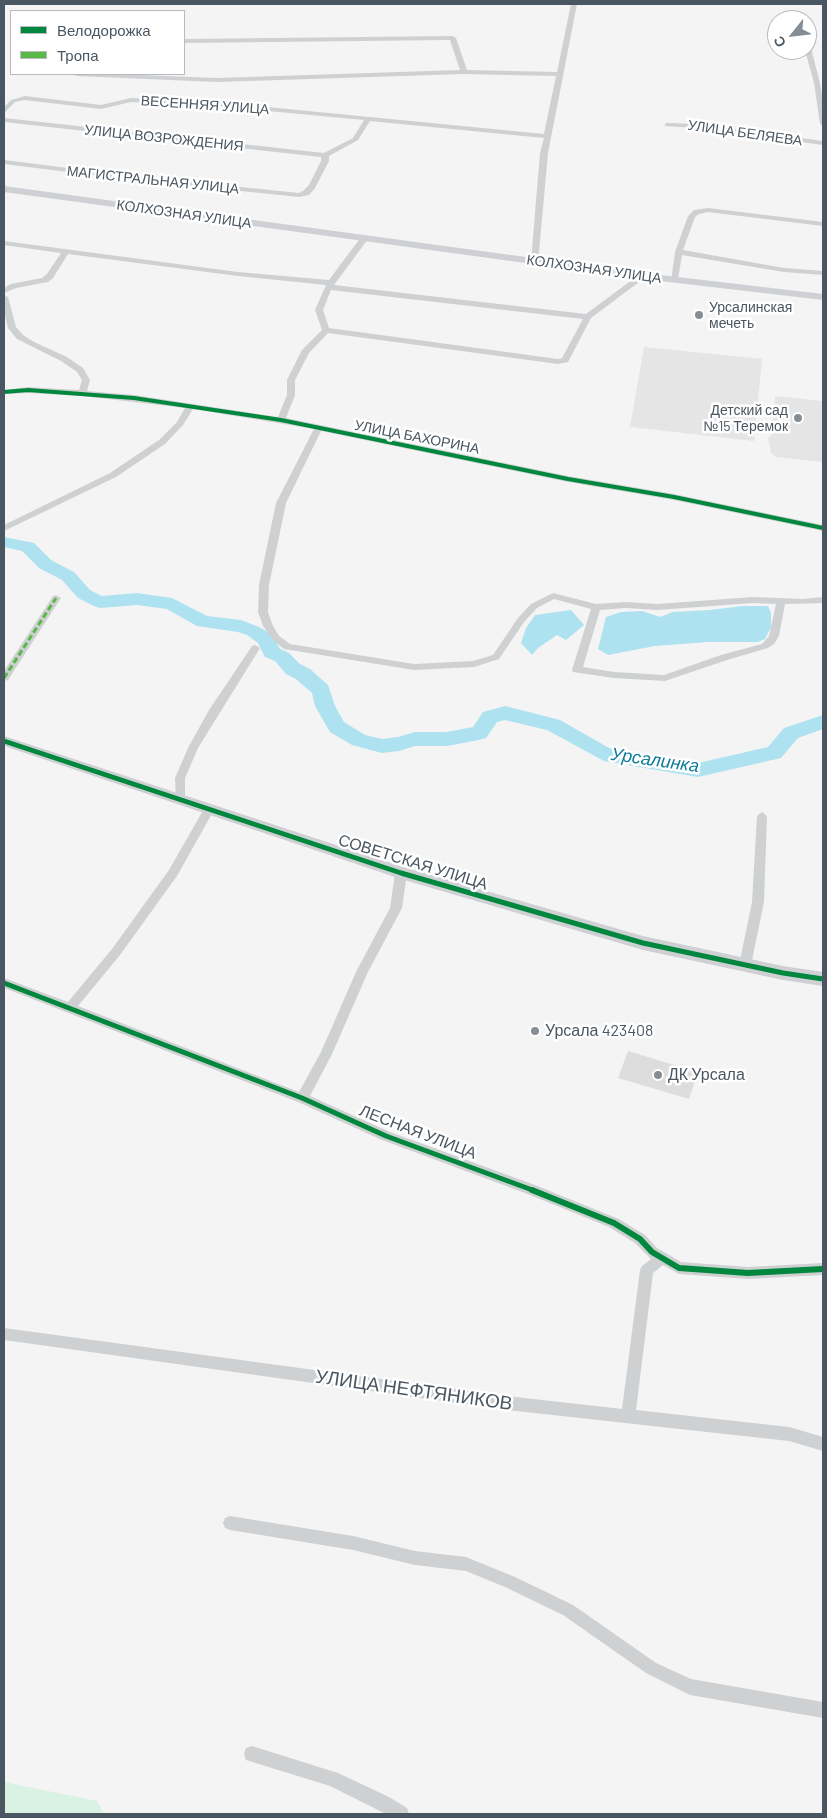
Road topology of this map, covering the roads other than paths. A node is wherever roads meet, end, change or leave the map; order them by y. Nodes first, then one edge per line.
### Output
1 (574, 4) edge
2 (185, 42) edge
3 (811, 60) edge
4 (464, 72) junction
5 (559, 74) junction
6 (127, 75) edge
7 (178, 76) edge
8 (5, 96) dead end
9 (13, 101) junction
10 (4, 111) edge
11 (368, 119) junction
12 (4, 120) edge
13 (823, 124) edge
14 (667, 125) dead end
15 (548, 136) junction
16 (823, 143) edge
17 (325, 155) junction
18 (4, 162) edge
19 (4, 189) edge
20 (823, 224) edge
21 (364, 239) junction
22 (4, 243) edge
23 (66, 251) junction
24 (679, 252) junction
25 (535, 261) junction
26 (823, 273) edge
27 (643, 276) junction
28 (674, 279) junction
29 (330, 285) junction
30 (4, 291) edge
31 (4, 297) edge
32 (823, 297) edge
33 (588, 317) junction
34 (326, 330) junction
35 (4, 392) edge
36 (82, 393) junction
37 (190, 407) junction
38 (281, 420) junction
39 (318, 429) junction
40 (4, 528) edge
41 (823, 528) edge
42 (56, 598) dead end
43 (823, 600) edge
44 (781, 601) junction
45 (596, 607) junction
46 (255, 648) dead end
47 (4, 678) edge
48 (4, 741) edge
49 (180, 799) junction
50 (209, 810) junction
51 (762, 816) dead end
52 (400, 873) junction
53 (745, 965) junction
54 (823, 979) edge
55 (4, 983) edge
56 (69, 1009) junction
57 (302, 1098) junction
58 (662, 1258) junction
59 (823, 1269) edge
60 (4, 1334) edge
61 (628, 1415) junction
62 (823, 1444) edge
63 (230, 1523) dead end
64 (823, 1710) edge
65 (252, 1754) dead end
66 (401, 1814) edge

1 - 5 street
2 - 4 street
3 - 13 street
4 - 5 street
4 - 7 street
5 - 15 street
6 - 7 street
8 - 9 street
9 - 10 street
9 - 11 street, ВЕСЕННЯЯ УЛИЦА
11 - 15 street, ВЕСЕННЯЯ УЛИЦА
11 - 17 street
12 - 17 street, УЛИЦА ВОЗРОЖДЕНИЯ
14 - 16 street, УЛИЦА БЕЛЯЕВА
15 - 25 street
17 - 18 street, МАГИСТРАЛЬНАЯ УЛИЦА
19 - 21 main road, КОЛХОЗНАЯ УЛИЦА
20 - 24 street
21 - 25 main road, КОЛХОЗНАЯ УЛИЦА
21 - 29 street
22 - 23 street
23 - 29 street
23 - 30 street
24 - 26 street
24 - 28 street
25 - 27 main road, КОЛХОЗНАЯ УЛИЦА
27 - 28 main road, КОЛХОЗНАЯ УЛИЦА
27 - 33 street
28 - 32 main road, КОЛХОЗНАЯ УЛИЦА
29 - 33 street
29 - 34 street
31 - 36 street
33 - 34 street
34 - 38 street
35 - 36 street, УЛИЦА БАХОРИНА
36 - 37 street, УЛИЦА БАХОРИНА
37 - 38 street, УЛИЦА БАХОРИНА
37 - 40 street
38 - 39 street, УЛИЦА БАХОРИНА
39 - 41 street, УЛИЦА БАХОРИНА
39 - 45 street
42 - 47 street
43 - 44 street
44 - 45 street
44 - 45 street
46 - 49 street
48 - 49 main road, СОВЕТСКАЯ УЛИЦА
49 - 50 main road, СОВЕТСКАЯ УЛИЦА
50 - 52 main road, СОВЕТСКАЯ УЛИЦА
50 - 56 street
51 - 53 street
52 - 53 main road, СОВЕТСКАЯ УЛИЦА
52 - 57 street
53 - 54 main road, СОВЕТСКАЯ УЛИЦА
55 - 56 street, ЛЕСНАЯ УЛИЦА
56 - 57 street, ЛЕСНАЯ УЛИЦА
57 - 58 street, ЛЕСНАЯ УЛИЦА
58 - 59 street, ЛЕСНАЯ УЛИЦА
58 - 61 street
60 - 61 street, УЛИЦА НЕФТЯНИКОВ
61 - 62 street, УЛИЦА НЕФТЯНИКОВ
63 - 64 street
65 - 66 street

